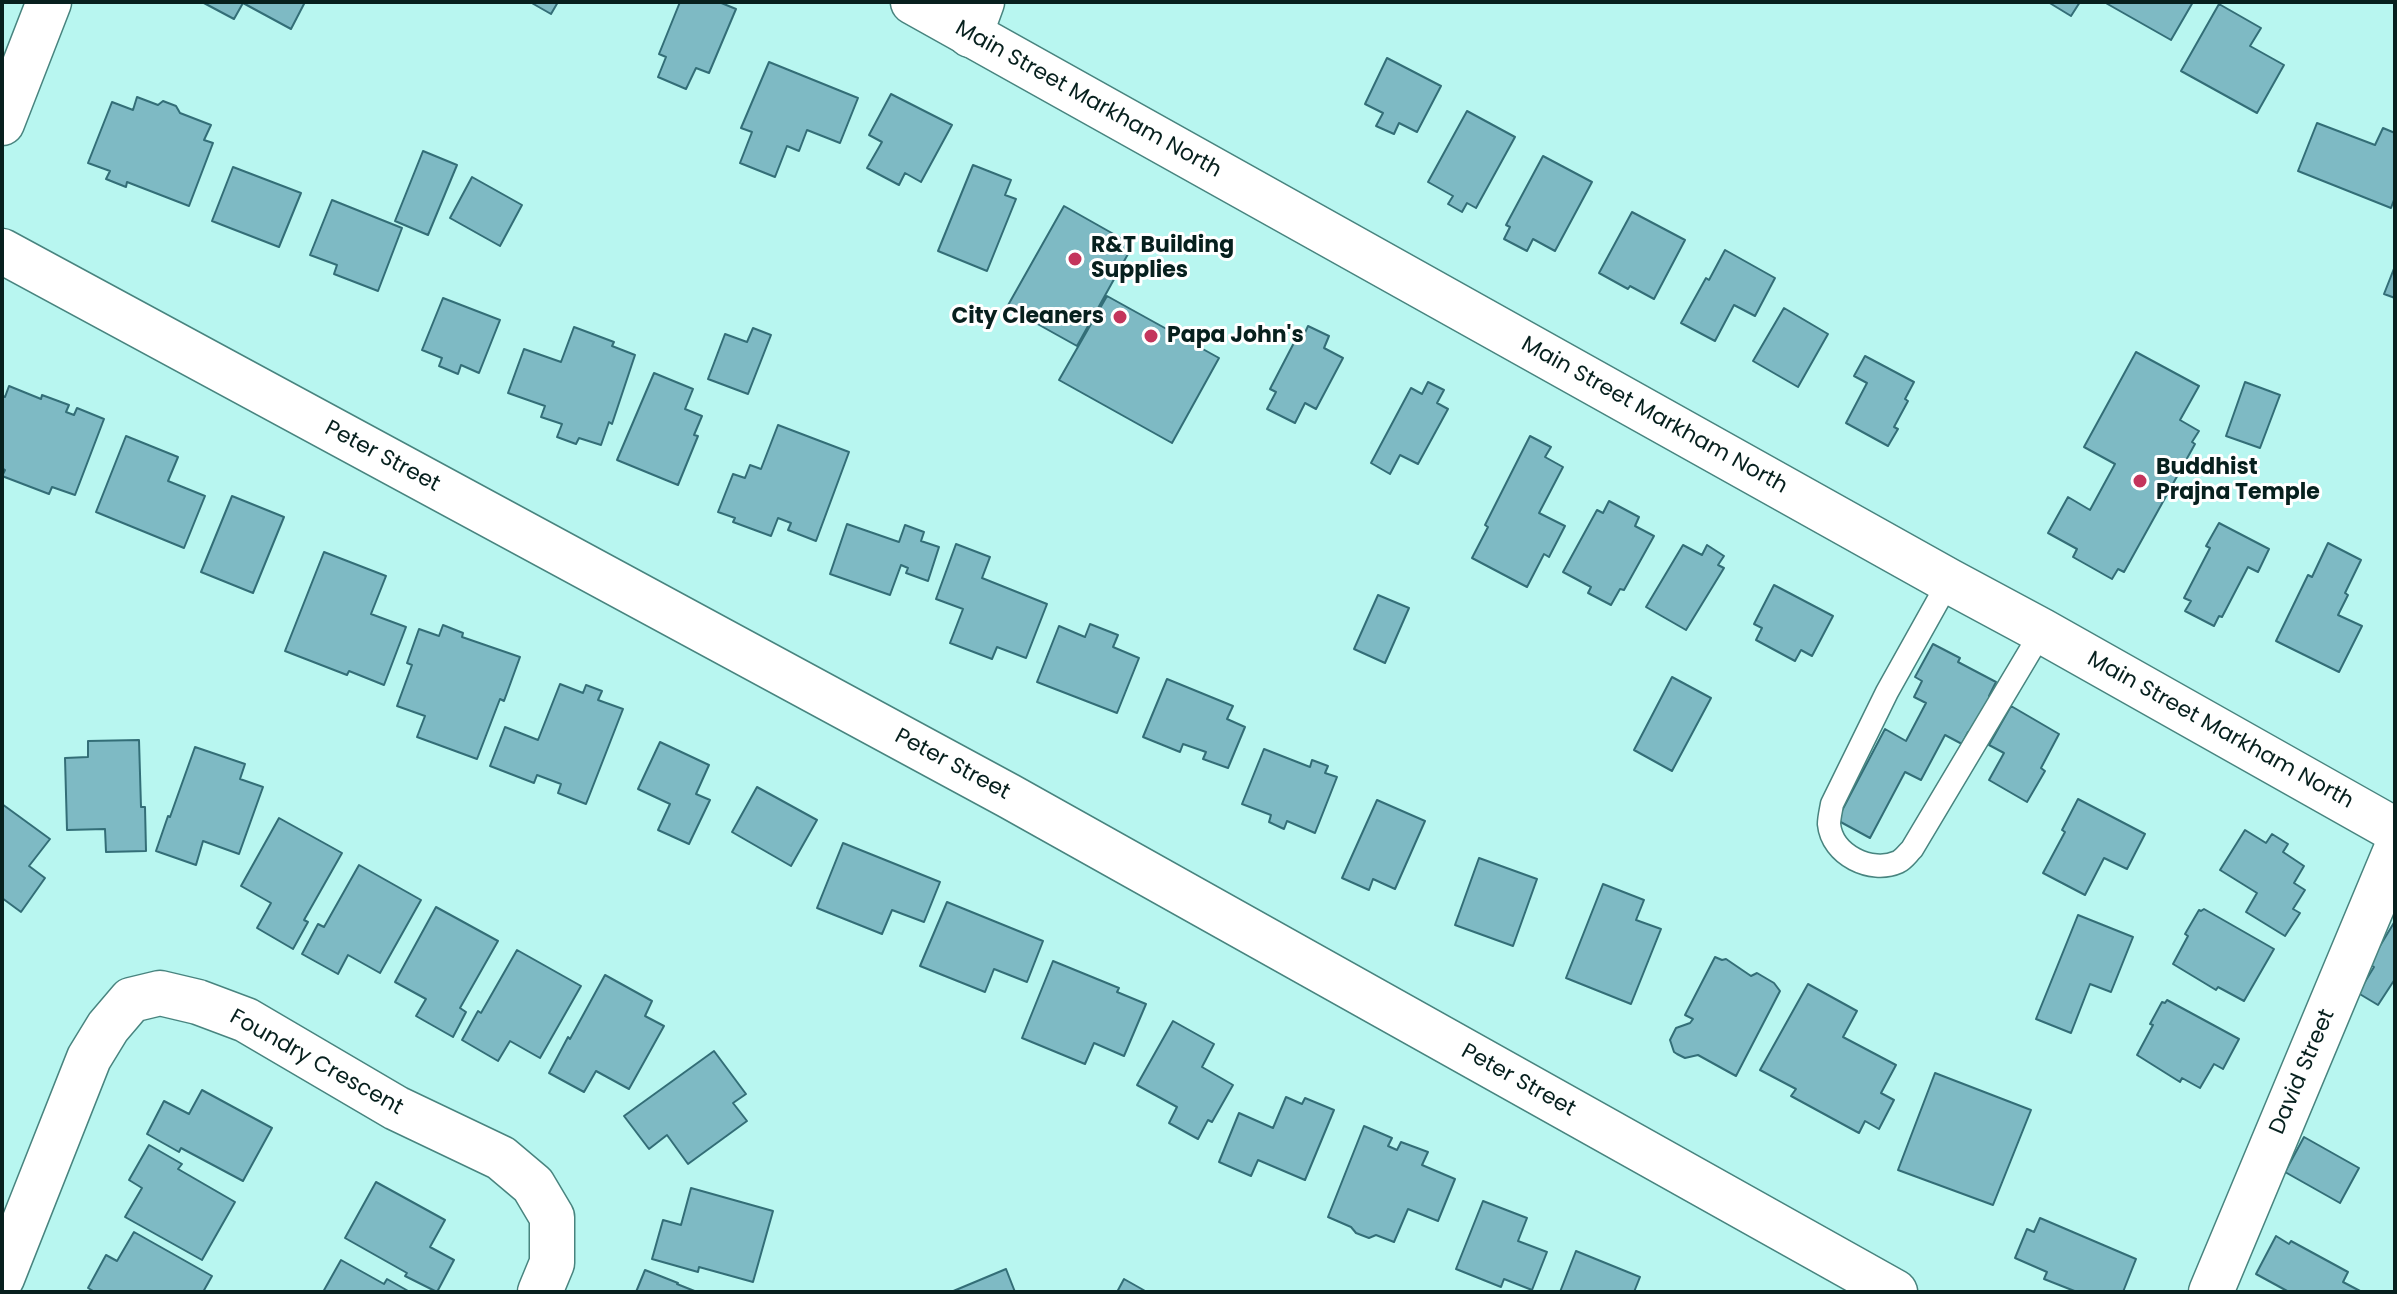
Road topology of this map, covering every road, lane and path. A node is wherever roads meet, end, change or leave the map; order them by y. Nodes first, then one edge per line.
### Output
1 (49, 2) edge
2 (913, 2) edge
3 (976, 18) edge
4 (2, 123) edge
5 (2, 251) edge
6 (1949, 581) junction
7 (2042, 631) junction
8 (2395, 830) edge
9 (2395, 852) edge
10 (2, 1278) edge
11 (540, 1292) edge
12 (1895, 1292) edge
13 (2211, 1292) edge

1 - 4 street
2 - 3 street, Main Street Markham North
3 - 6 street, Main Street Markham North
5 - 12 street, Peter Street
6 - 7 street, Main Street Markham North
6 - 7 lane
7 - 8 street, Main Street Markham North
9 - 13 street, David Street
10 - 11 street, Foundry Crescent

